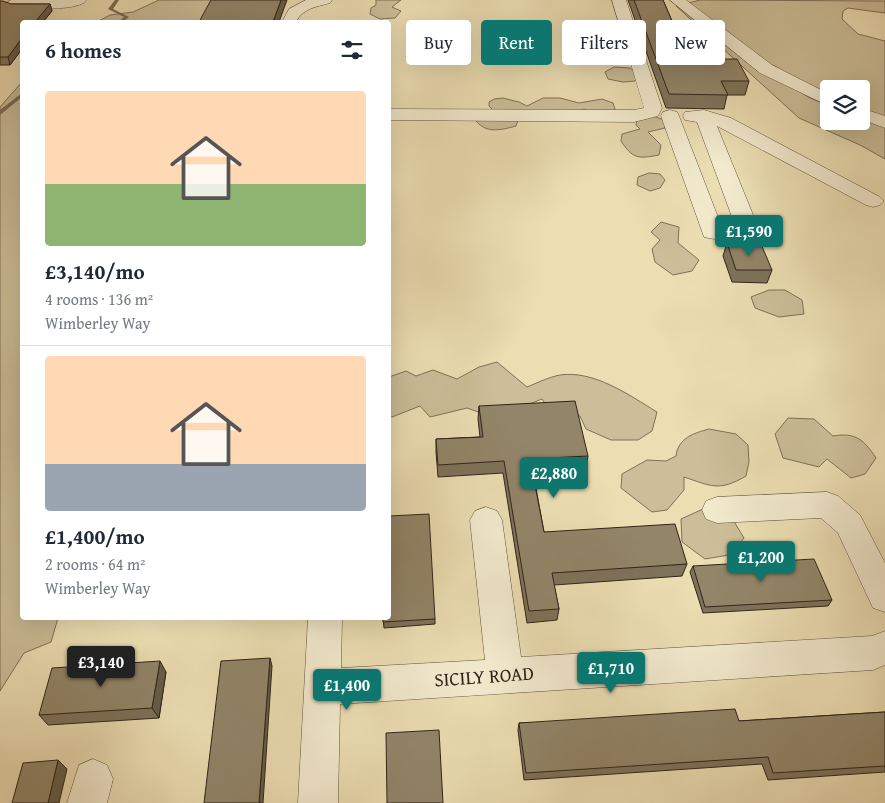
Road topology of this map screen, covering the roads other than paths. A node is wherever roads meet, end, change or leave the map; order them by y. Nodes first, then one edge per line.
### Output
1 (325, 0) edge
2 (619, 0) edge
3 (677, 0) edge
4 (11, 6) edge
5 (75, 7) edge
6 (290, 20) edge
7 (820, 96) edge
8 (660, 114) junction
9 (391, 115) edge
10 (704, 116) junction
11 (870, 117) edge
12 (885, 122) edge
13 (873, 201) dead end
14 (717, 510) dead end
15 (486, 520) dead end
16 (885, 597) edge
17 (325, 620) edge
18 (885, 648) edge
19 (504, 675) junction
20 (322, 687) junction
21 (318, 803) edge

1 - 6 street
2 - 8 street
3 - 7 street
4 - 5 street
8 - 9 street
8 - 10 street
8 - 10 street
10 - 13 street
11 - 12 street
14 - 16 street
15 - 19 street
17 - 20 street
18 - 19 street, SICILY ROAD
19 - 20 street, SICILY ROAD
20 - 21 street

